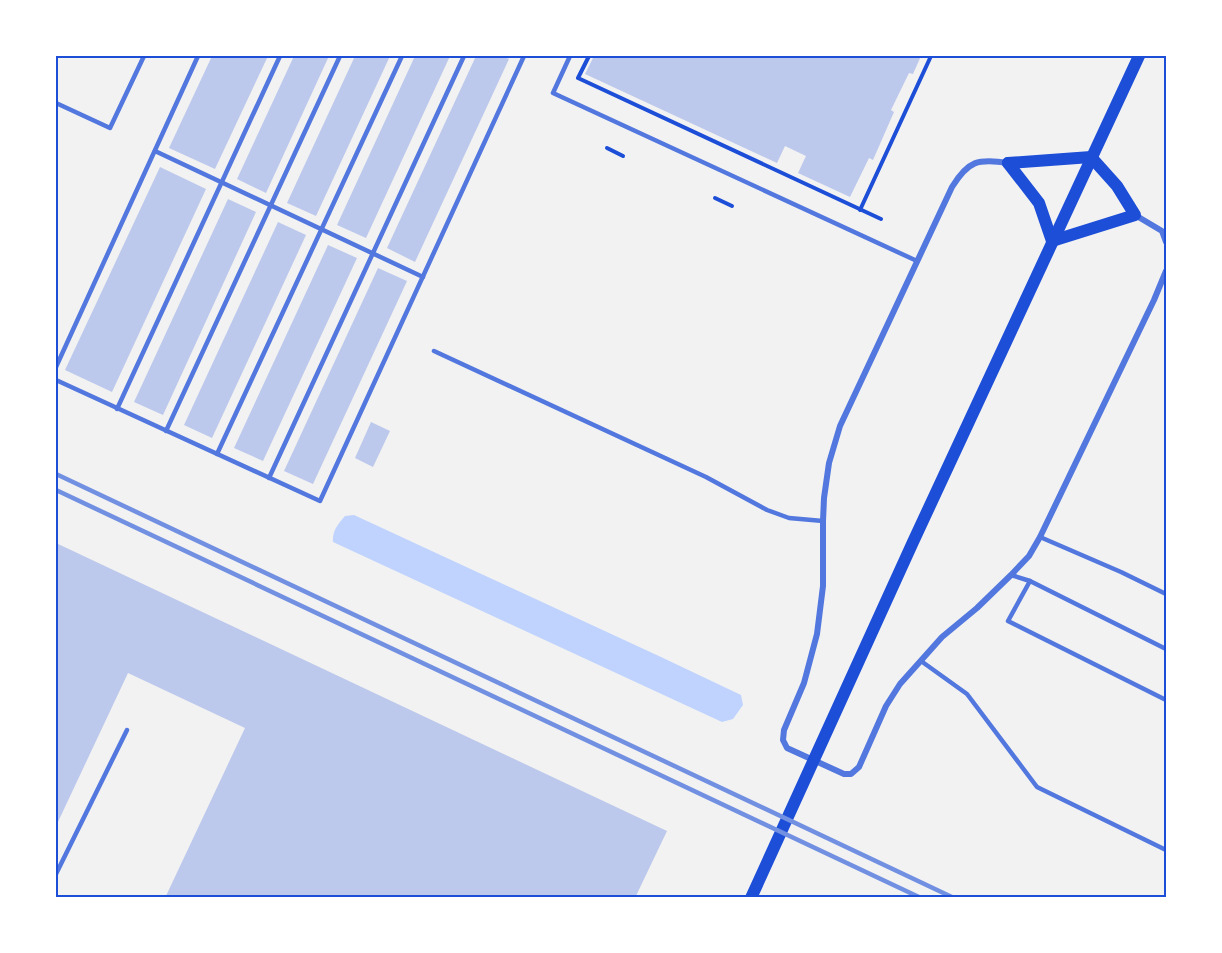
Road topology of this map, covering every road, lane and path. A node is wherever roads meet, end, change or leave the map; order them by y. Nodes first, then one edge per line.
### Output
1 (144, 56) edge
2 (198, 56) edge
3 (280, 56) edge
4 (340, 56) edge
5 (402, 56) edge
6 (464, 56) edge
7 (524, 56) edge
8 (570, 56) edge
9 (589, 56) edge
10 (931, 56) edge
11 (1139, 56) edge
12 (56, 103) edge
13 (607, 148) dead end
14 (154, 151) junction
15 (623, 156) dead end
16 (1091, 157) junction
17 (1008, 163) junction
18 (222, 183) junction
19 (715, 198) dead end
20 (271, 206) junction
21 (732, 206) dead end
22 (860, 210) junction
23 (1135, 215) junction
24 (881, 219) dead end
25 (321, 230) junction
26 (1052, 241) junction
27 (1167, 242) edge
28 (372, 254) junction
29 (917, 261) junction
30 (1167, 271) edge
31 (423, 277) junction
32 (434, 351) dead end
33 (56, 367) edge
34 (56, 380) edge
35 (117, 409) junction
36 (166, 431) junction
37 (217, 454) junction
38 (269, 478) junction
39 (823, 520) junction
40 (1040, 537) junction
41 (1011, 575) junction
42 (1030, 581) junction
43 (1167, 594) edge
44 (1167, 649) edge
45 (921, 661) junction
46 (1167, 700) edge
47 (127, 730) dead end
48 (1167, 850) edge
49 (56, 874) edge
50 (751, 897) edge

1 - 12 lane
2 - 14 lane
3 - 18 lane
4 - 20 lane
5 - 25 lane
6 - 28 lane
7 - 31 lane
8 - 29 lane
9 - 22 path
10 - 22 path
11 - 16 main road
13 - 15 path
14 - 18 lane
14 - 33 lane
16 - 17 main road
16 - 23 main road
16 - 26 main road
17 - 26 main road
17 - 29 street
18 - 20 lane
18 - 35 lane
19 - 21 path
20 - 25 lane
20 - 36 lane
22 - 24 path
23 - 26 main road
23 - 27 street
25 - 28 lane
25 - 37 lane
26 - 50 main road
28 - 31 lane
28 - 38 lane
29 - 39 street
30 - 40 street
31 - 38 lane
32 - 39 lane
34 - 35 lane
35 - 36 lane
36 - 37 lane
37 - 38 lane
39 - 45 street
40 - 41 street
40 - 43 lane
41 - 42 lane
41 - 45 street
42 - 44 lane
42 - 46 lane
45 - 48 lane
47 - 49 lane

